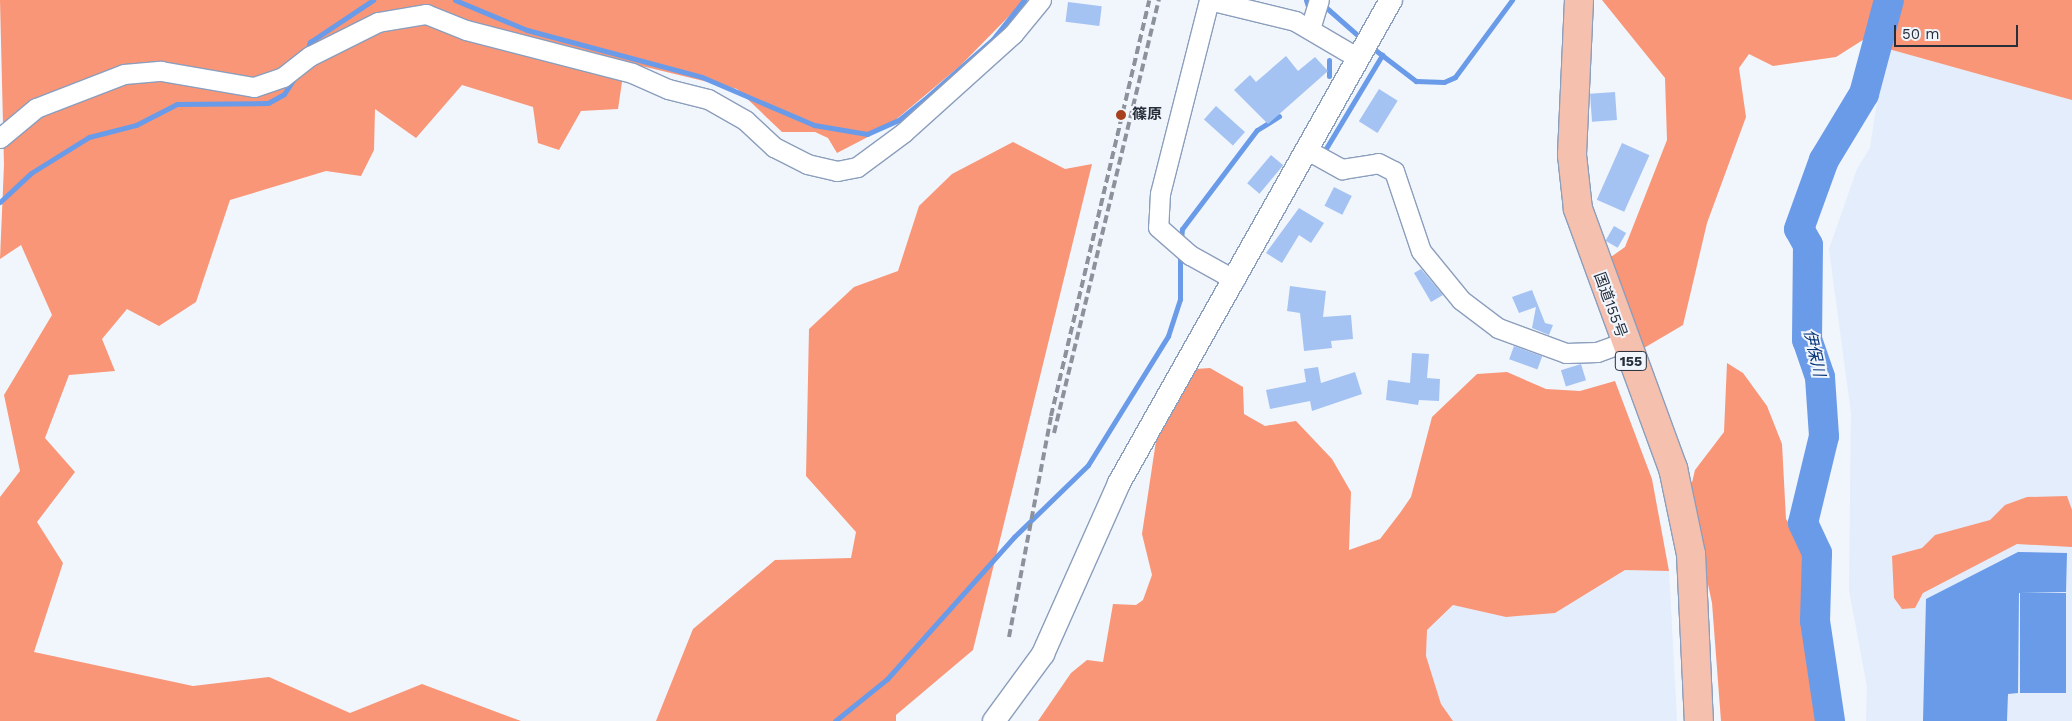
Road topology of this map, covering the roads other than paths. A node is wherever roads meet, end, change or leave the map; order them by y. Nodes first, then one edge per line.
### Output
1 (1041, 0) edge
2 (1209, 0) edge
3 (1319, 0) edge
4 (1390, 0) edge
5 (1579, 0) edge
6 (1310, 29) junction
7 (1358, 58) junction
8 (0, 138) edge
9 (1309, 150) junction
10 (1235, 280) junction
11 (1624, 342) junction
12 (994, 721) edge
13 (1699, 721) edge

1 - 8 street
2 - 6 street
2 - 10 street
3 - 6 street
4 - 7 street
5 - 11 highway, 国道155号 / 155
6 - 7 street
7 - 9 street
9 - 10 street
9 - 11 street
10 - 12 street
11 - 13 highway, 国道155号 / 155

